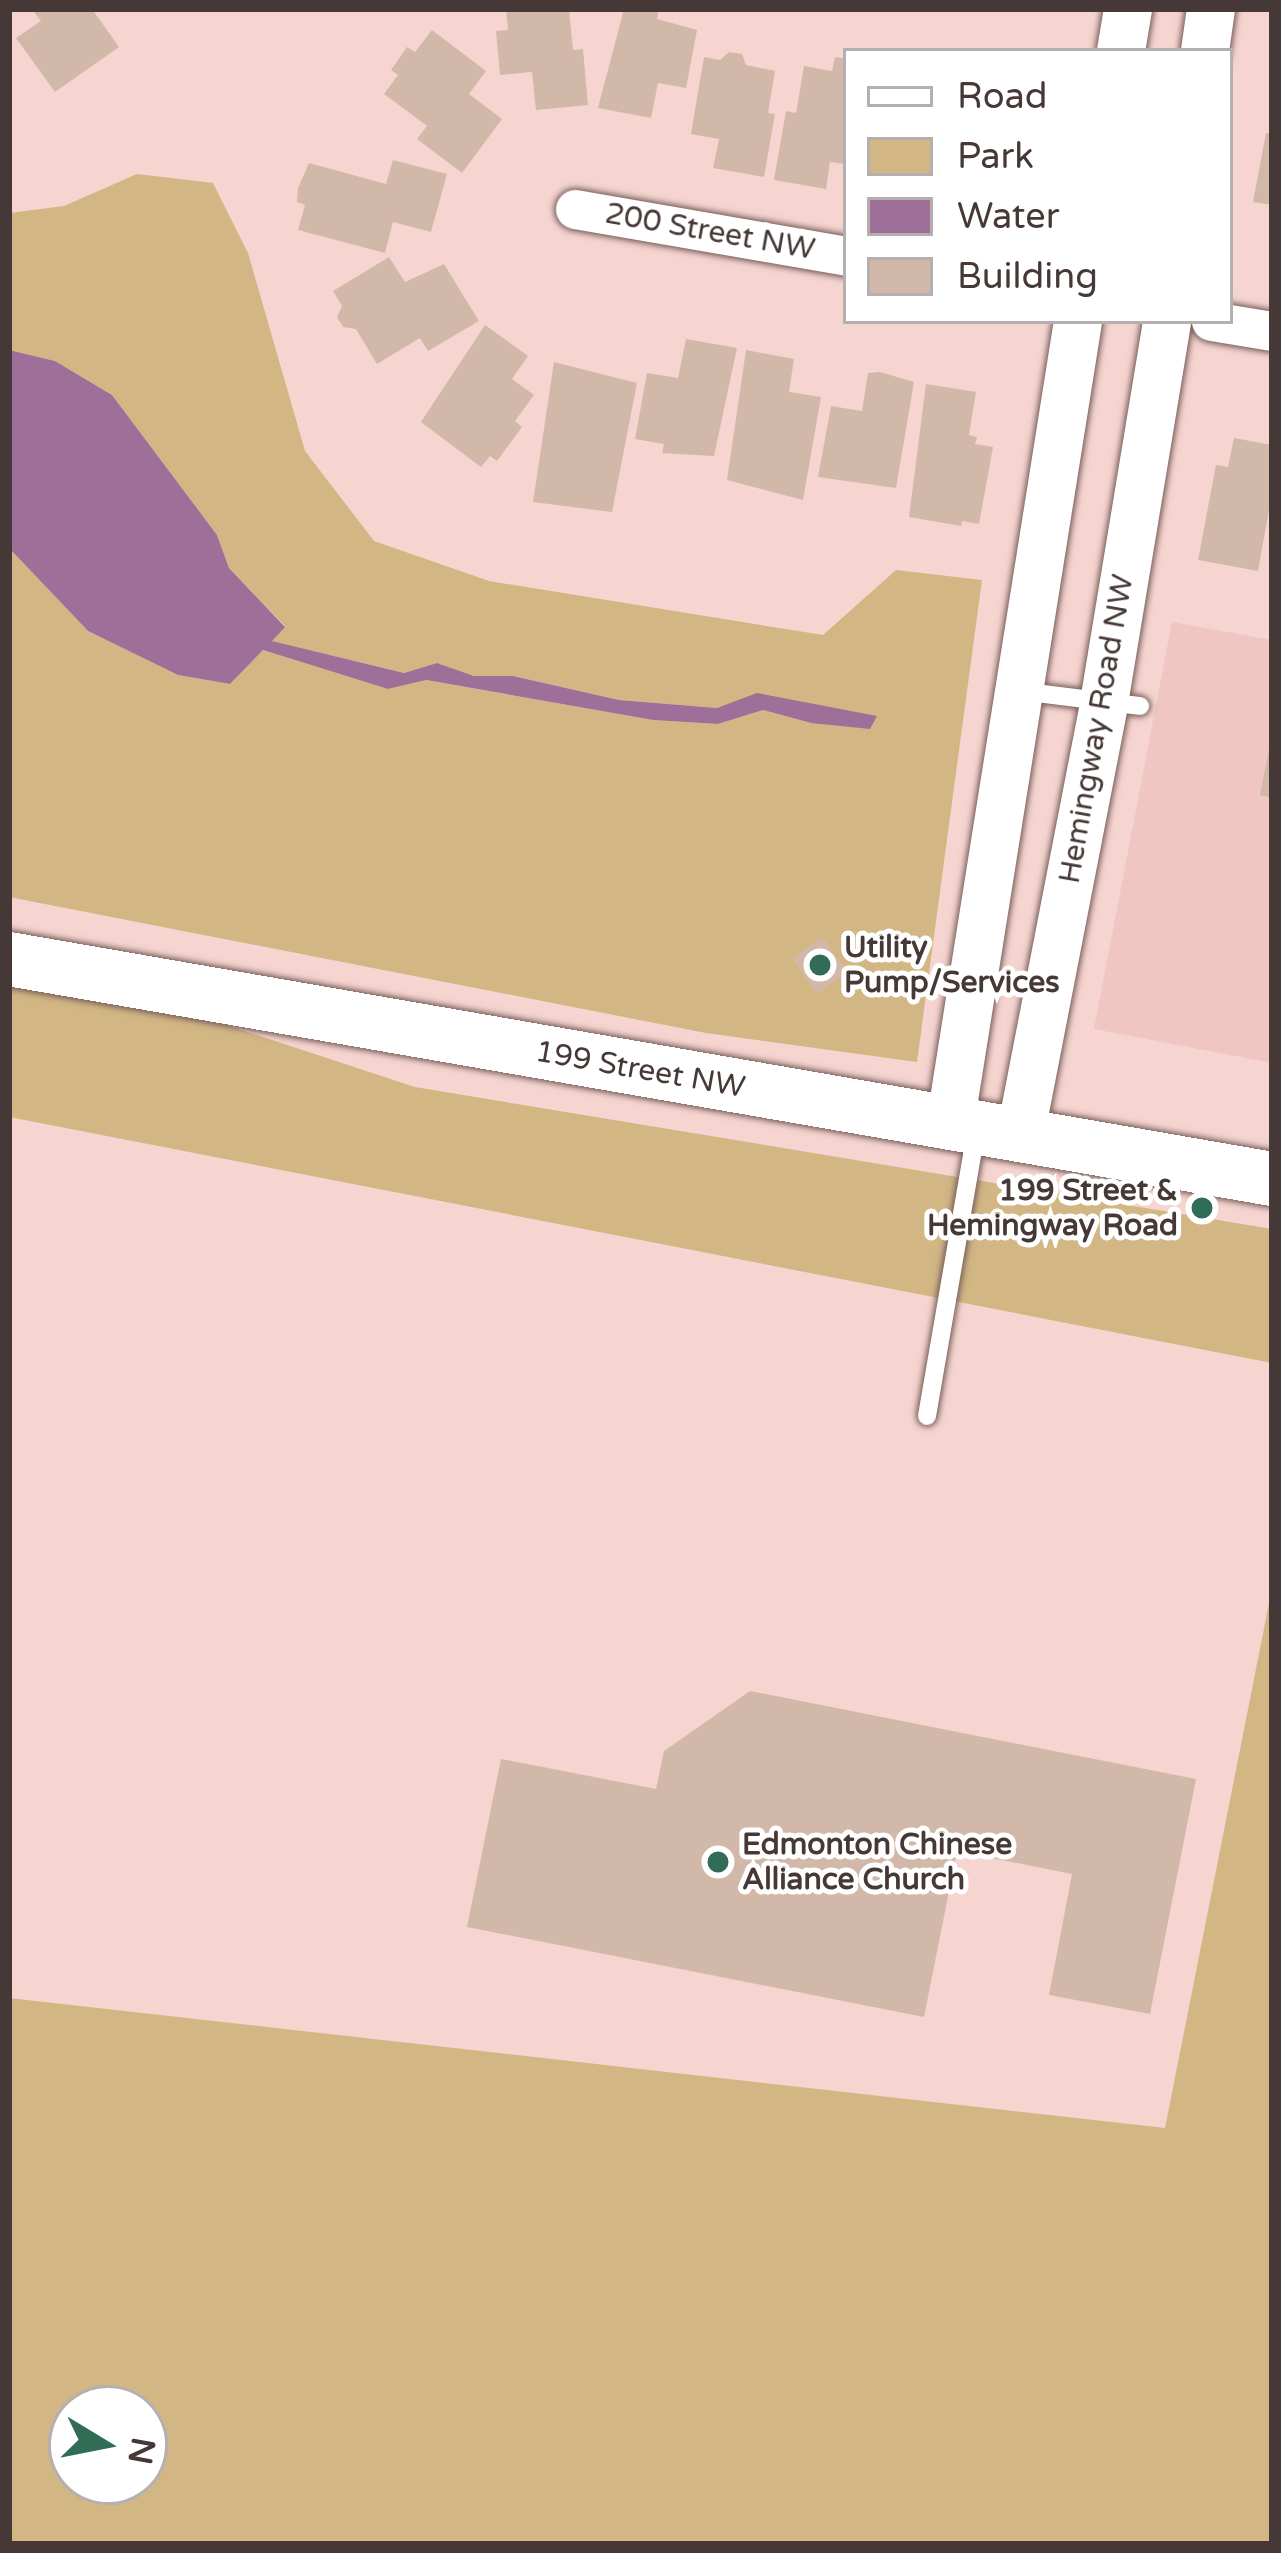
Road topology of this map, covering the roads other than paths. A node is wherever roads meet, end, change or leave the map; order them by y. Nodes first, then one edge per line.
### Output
1 (1128, 9) edge
2 (1211, 9) edge
3 (1122, 48) edge
4 (1205, 48) edge
5 (575, 209) dead end
6 (843, 255) edge
7 (1078, 324) edge
8 (1167, 324) edge
9 (1229, 324) edge
10 (1272, 331) edge
11 (1019, 691) junction
12 (1122, 704) junction
13 (9, 959) edge
14 (982, 1130) junction
15 (1257, 1170) edge
16 (927, 1416) dead end

1 - 3 street
2 - 4 street
5 - 6 street, 200 Street NW
7 - 11 street
8 - 12 street, Hemingway Road NW
9 - 10 street
11 - 12 lane
11 - 14 street
12 - 14 street, Hemingway Road NW
13 - 14 main road, 199 Street NW
14 - 15 main road, 199 Street NW
14 - 16 lane

